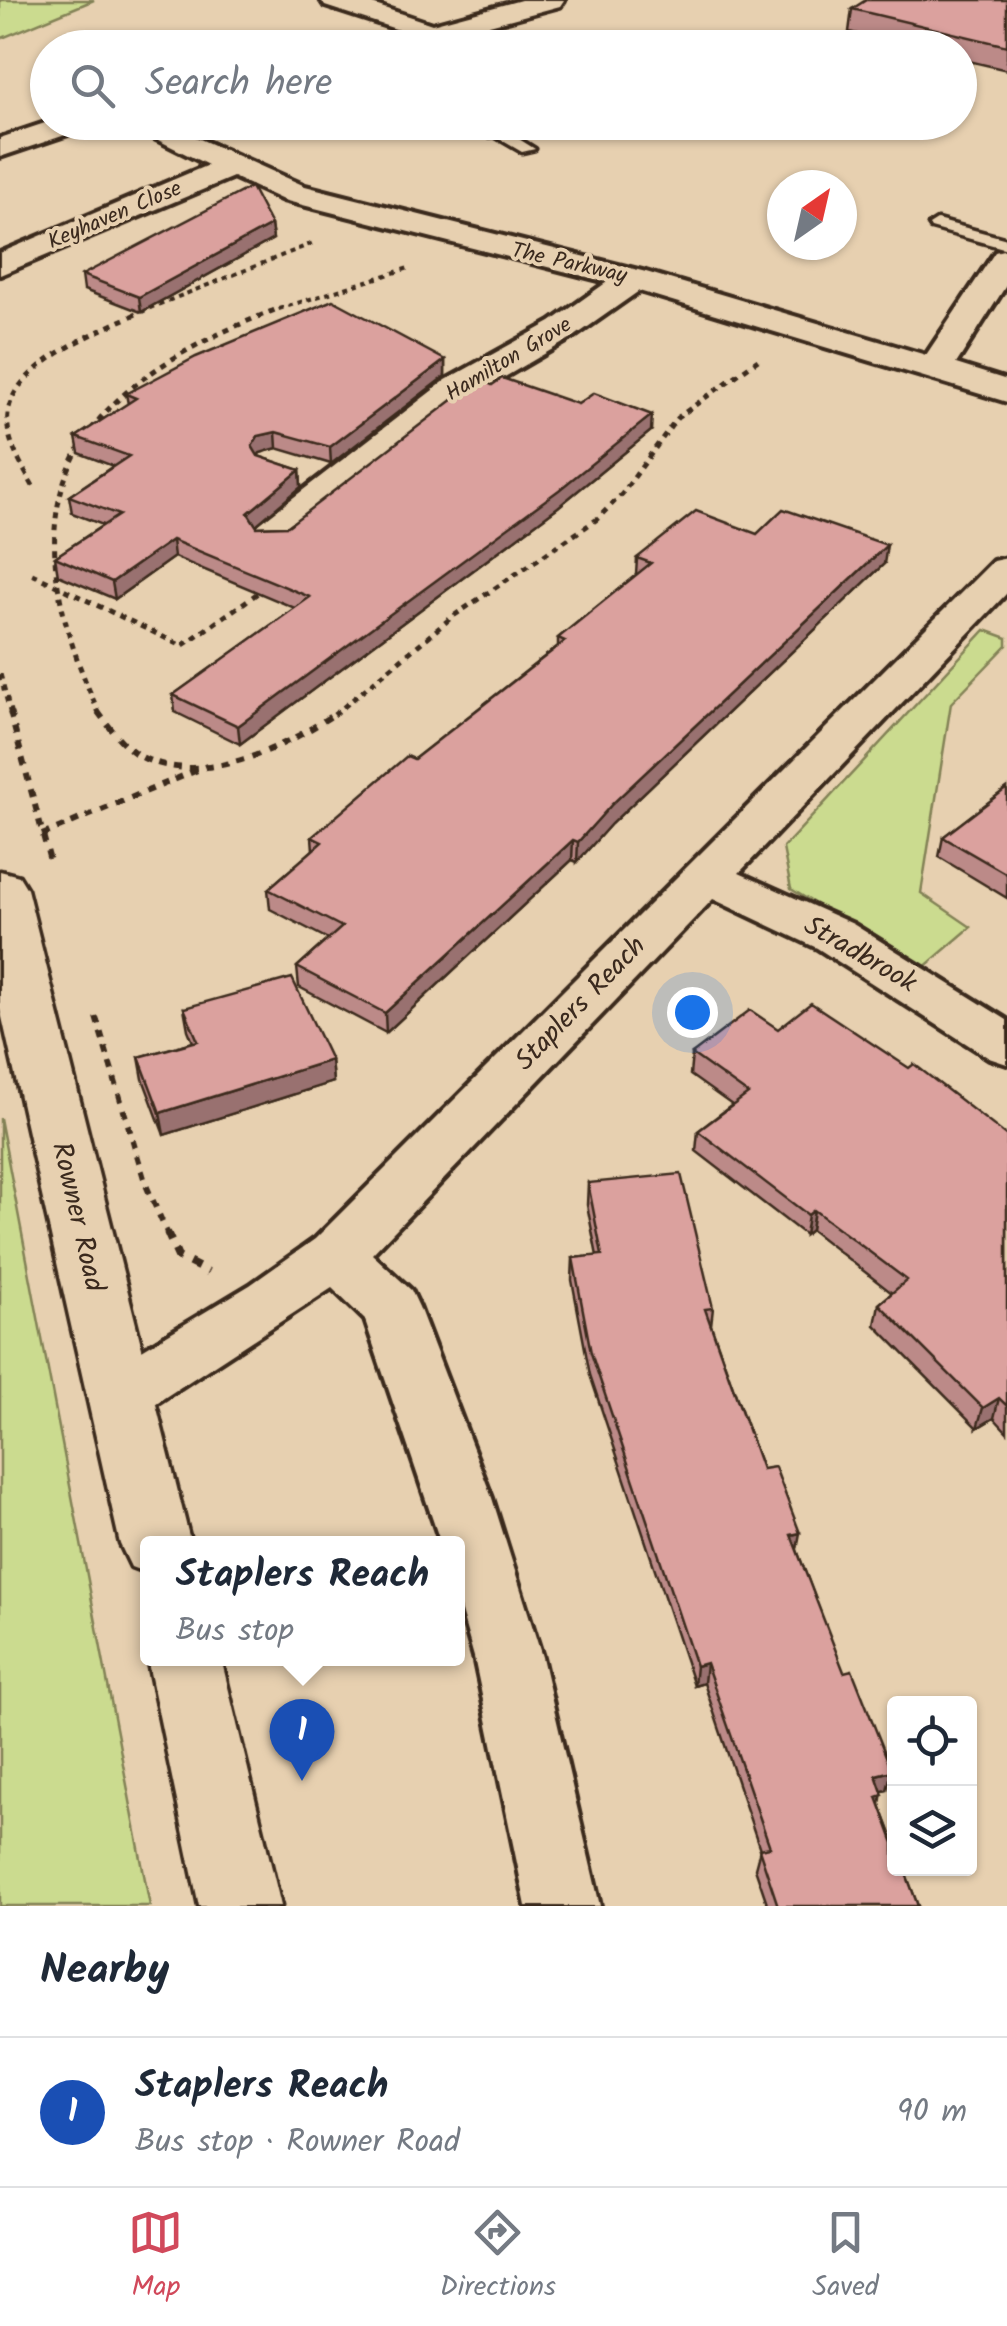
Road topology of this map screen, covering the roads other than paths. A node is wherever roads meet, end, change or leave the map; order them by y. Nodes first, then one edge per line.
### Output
1 (334, 0) edge
2 (551, 0) edge
3 (411, 30) edge
4 (461, 30) edge
5 (30, 138) edge
6 (174, 140) edge
7 (512, 140) edge
8 (0, 148) edge
9 (527, 149) dead end
10 (230, 167) junction
11 (937, 225) dead end
12 (1007, 244) edge
13 (1007, 259) edge
14 (0, 265) edge
15 (634, 279) junction
16 (936, 368) junction
17 (1007, 391) edge
18 (292, 468) edge
19 (340, 483) junction
20 (273, 532) edge
21 (1007, 570) edge
22 (706, 877) junction
23 (26, 881) edge
24 (1007, 1045) edge
25 (319, 1267) junction
26 (120, 1395) junction
27 (154, 1536) edge
28 (186, 1666) edge
29 (240, 1906) edge
30 (563, 1906) edge

1 - 3 street
2 - 4 street
5 - 8 street
6 - 10 street, The Parkway
7 - 9 lane
10 - 14 street, Keyhaven Close
10 - 15 street, The Parkway
11 - 12 lane
13 - 16 street
15 - 16 street, The Parkway
15 - 19 street, Hamilton Grove
16 - 17 street, The Parkway
18 - 19 street
19 - 20 street, Hamilton Grove
21 - 22 street, Staplers Reach
22 - 24 street, Stradbrook
22 - 25 street, Staplers Reach
23 - 26 main road, Rowner Road
25 - 26 street, Staplers Reach
25 - 30 street
26 - 27 main road, Rowner Road
28 - 29 main road

